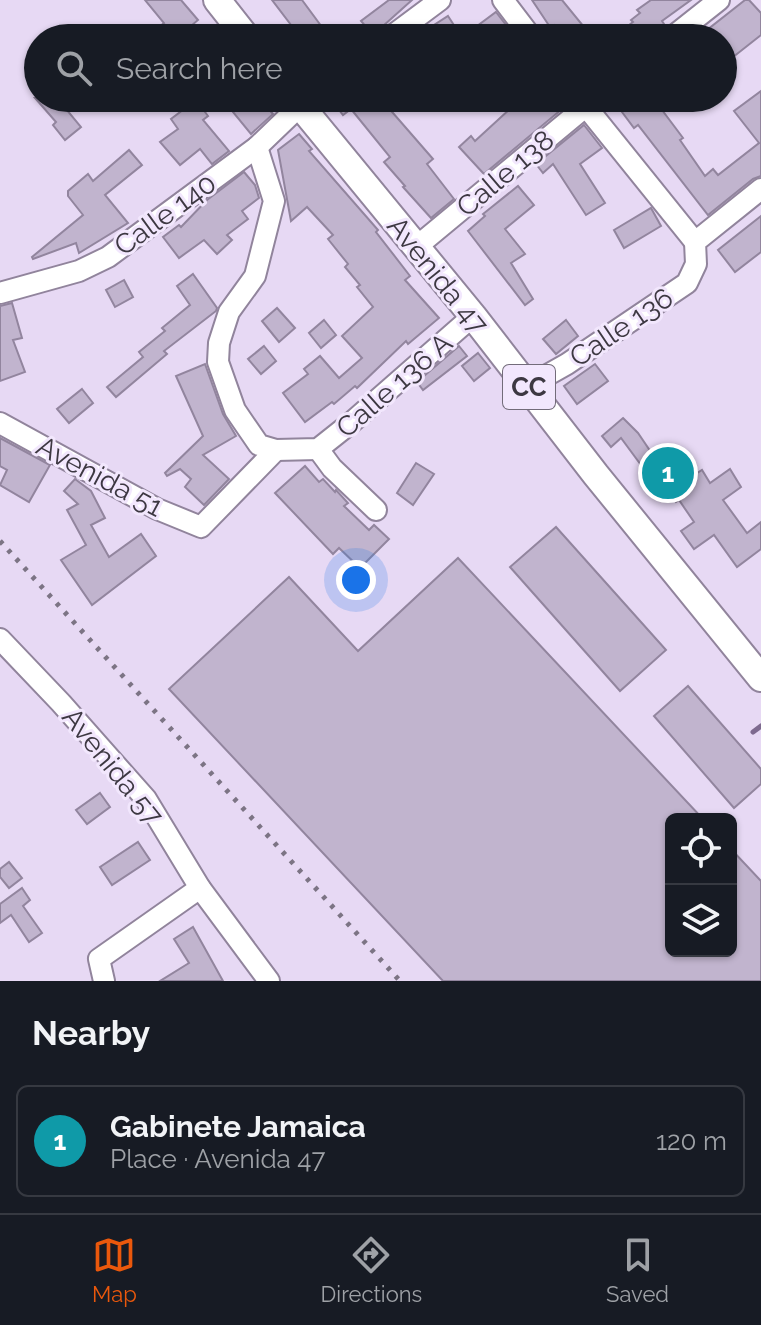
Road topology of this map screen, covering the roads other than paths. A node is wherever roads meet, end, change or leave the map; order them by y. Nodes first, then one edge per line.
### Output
1 (217, 0) edge
2 (440, 0) edge
3 (503, 0) edge
4 (719, 0) edge
5 (236, 24) edge
6 (408, 24) edge
7 (521, 24) edge
8 (689, 24) edge
9 (290, 112) edge
10 (310, 112) edge
11 (574, 112) edge
12 (595, 112) edge
13 (257, 147) junction
14 (761, 189) edge
15 (695, 242) junction
16 (415, 248) junction
17 (0, 293) edge
18 (473, 316) junction
19 (528, 386) junction
20 (0, 423) edge
21 (318, 449) junction
22 (276, 450) junction
23 (376, 510) dead end
24 (0, 639) edge
25 (761, 678) edge
26 (200, 888) junction
27 (104, 981) edge
28 (269, 981) edge

1 - 5 main road
2 - 6 street
3 - 7 street
4 - 8 street
9 - 13 street, Calle 140
10 - 16 main road, Avenida 47 / CC
11 - 16 street, Calle 138
12 - 15 street
13 - 17 street, Calle 140
13 - 22 street
14 - 15 street
15 - 19 street, Calle 136
16 - 18 main road, Avenida 47 / CC
18 - 19 main road, Avenida 47 / CC
18 - 21 street, Calle 136 A
19 - 25 main road, Avenida 47 / CC
20 - 22 street, Avenida 51
21 - 22 street, Calle 136 A
21 - 23 street
24 - 26 street, Avenida 57
26 - 27 street
26 - 28 street, Avenida 57

